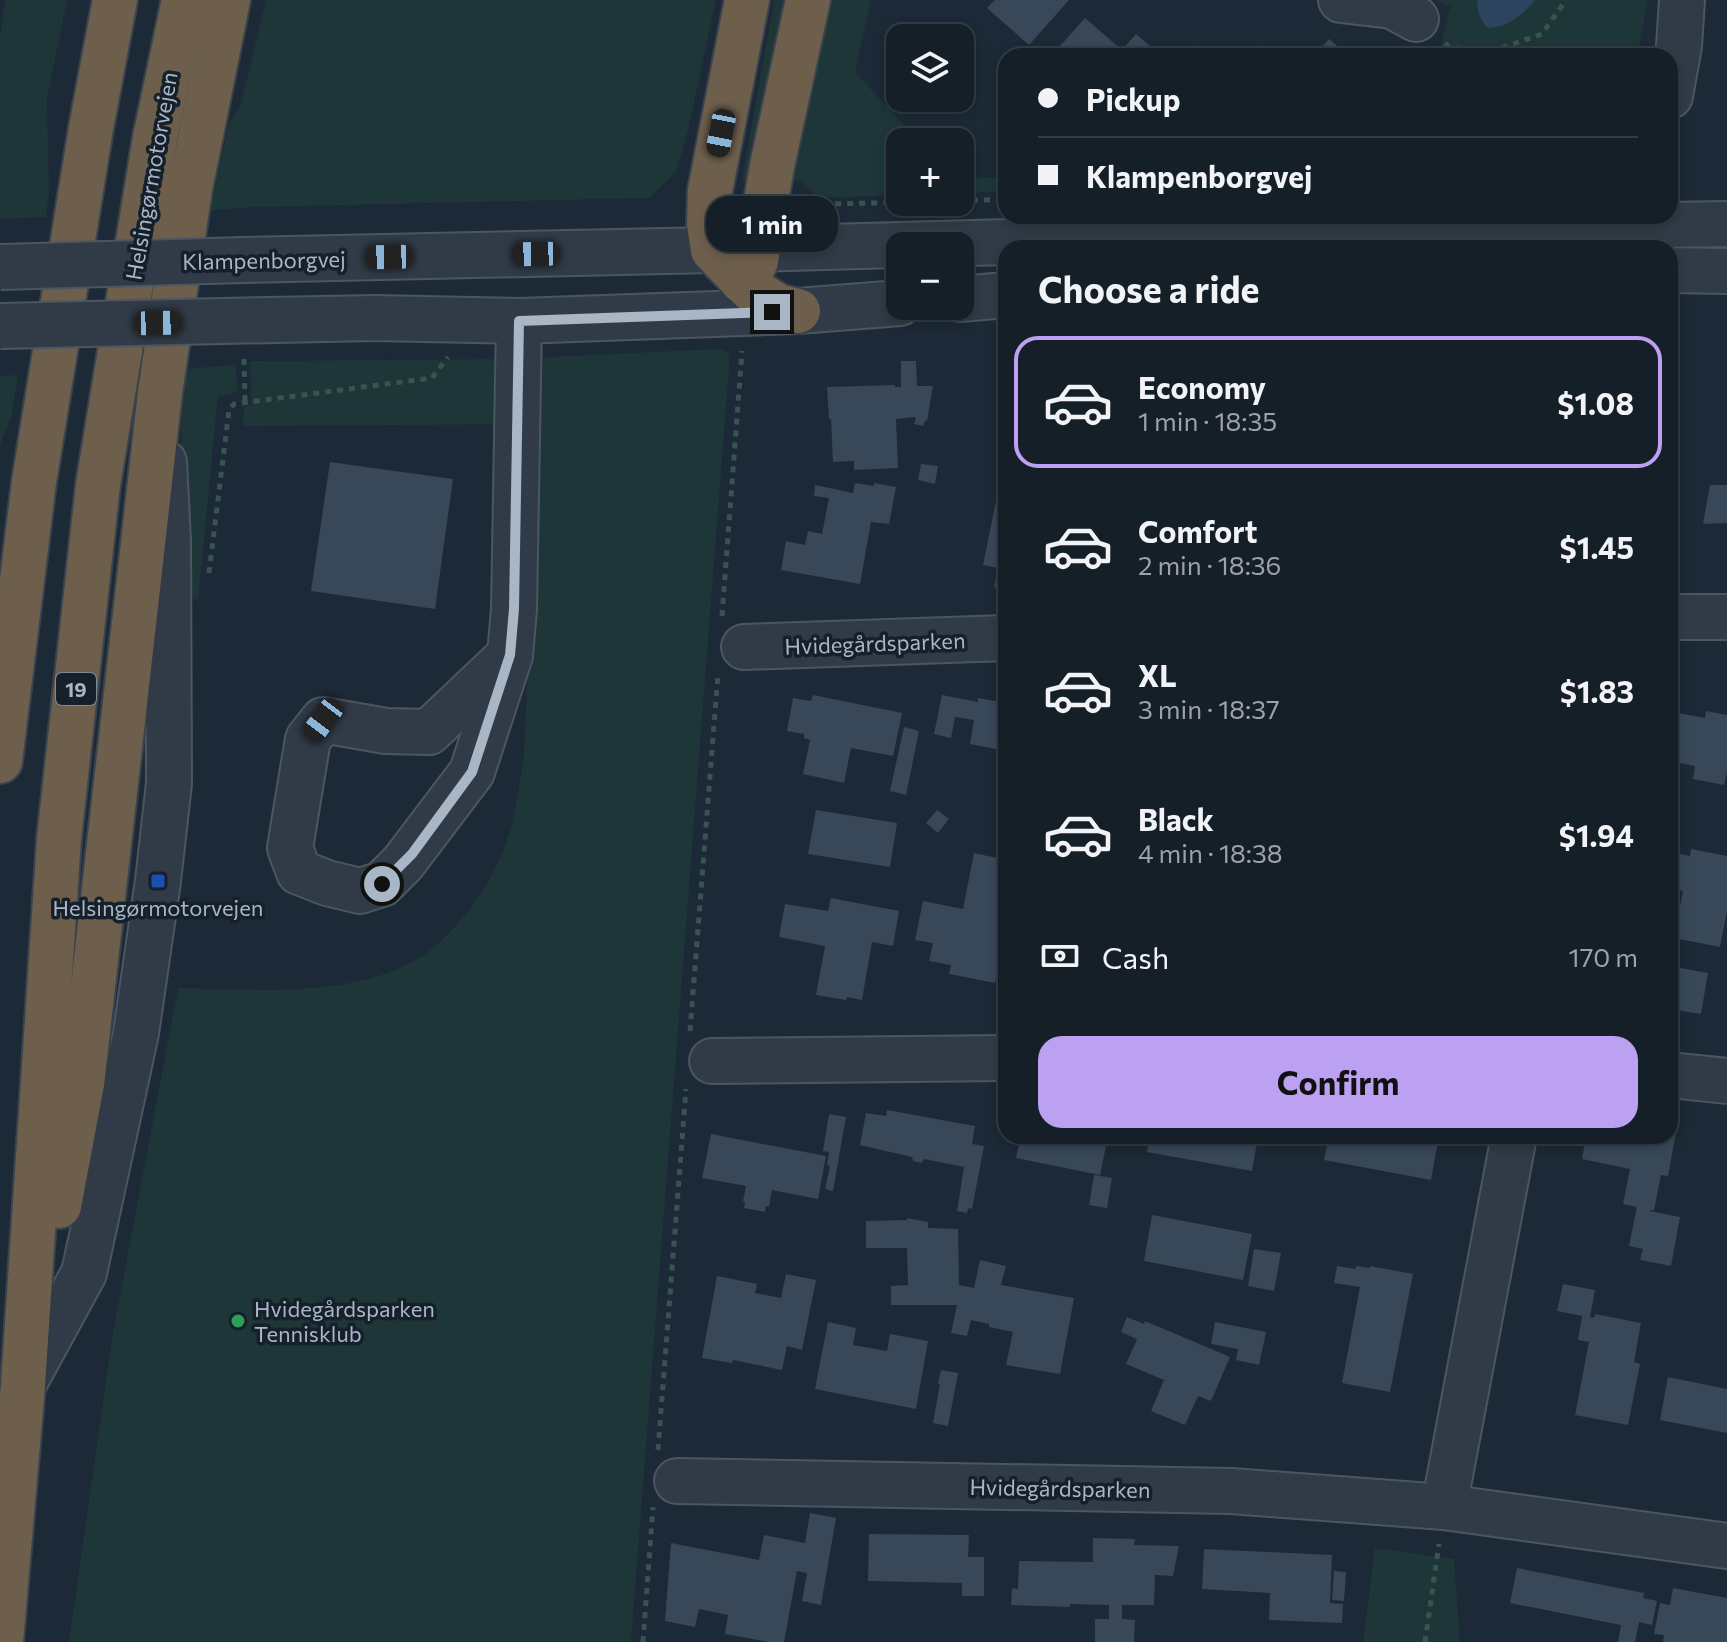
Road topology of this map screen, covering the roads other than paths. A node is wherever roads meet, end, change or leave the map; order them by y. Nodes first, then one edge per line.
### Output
1 (115, 0) edge
2 (184, 0) edge
3 (228, 0) edge
4 (747, 0) edge
5 (808, 0) edge
6 (1341, 0) edge
7 (1682, 0) edge
8 (1703, 0) edge
9 (1416, 19) road end
10 (1679, 46) junction
11 (1678, 52) edge
12 (1727, 224) edge
13 (1660, 230) edge
14 (1446, 240) edge
15 (998, 261) edge
16 (124, 263) junction
17 (0, 267) edge
18 (1678, 270) edge
19 (1727, 271) edge
20 (739, 273) junction
21 (0, 295) edge
22 (998, 296) edge
23 (974, 298) edge
24 (886, 304) edge
25 (798, 311) joint
26 (375, 318) junction
27 (499, 321) junction
28 (0, 326) edge
29 (1678, 617) edge
30 (1727, 617) edge
31 (998, 638) edge
32 (728, 642) road end
33 (510, 655) junction
34 (0, 761) edge
35 (998, 1058) edge
36 (696, 1061) road end
37 (1678, 1076) edge
38 (1727, 1081) edge
39 (1512, 1144) edge
40 (23, 1385) junction
41 (663, 1480) road end
42 (1444, 1507) junction
43 (1727, 1546) edge
44 (1, 1642) edge

1 - 34 highway
2 - 40 highway, Helsingørmotorvejen / 19
3 - 40 highway
4 - 20 highway
5 - 20 highway
6 - 9 street
7 - 10 street
8 - 10 street
10 - 11 street
12 - 13 street, Klampenborgvej
13 - 14 street, Klampenborgvej
15 - 20 street, Klampenborgvej
16 - 17 street, Klampenborgvej, bridge
16 - 20 street, Klampenborgvej, bridge
16 - 21 street, bridge
18 - 19 street
20 - 25 highway
20 - 26 street
20 - 27 street, Klampenborgvej
22 - 23 street
24 - 25 street
26 - 27 street, Klampenborgvej
26 - 28 street, Klampenborgvej, bridge
27 - 33 street
29 - 30 street
31 - 32 street, Hvidegårdsparken
33 - 33 street
35 - 36 street
37 - 38 street
39 - 42 street
40 - 44 highway, Helsingørmotorvejen / 19
41 - 42 street, Hvidegårdsparken
42 - 43 street, Hvidegårdsparken

